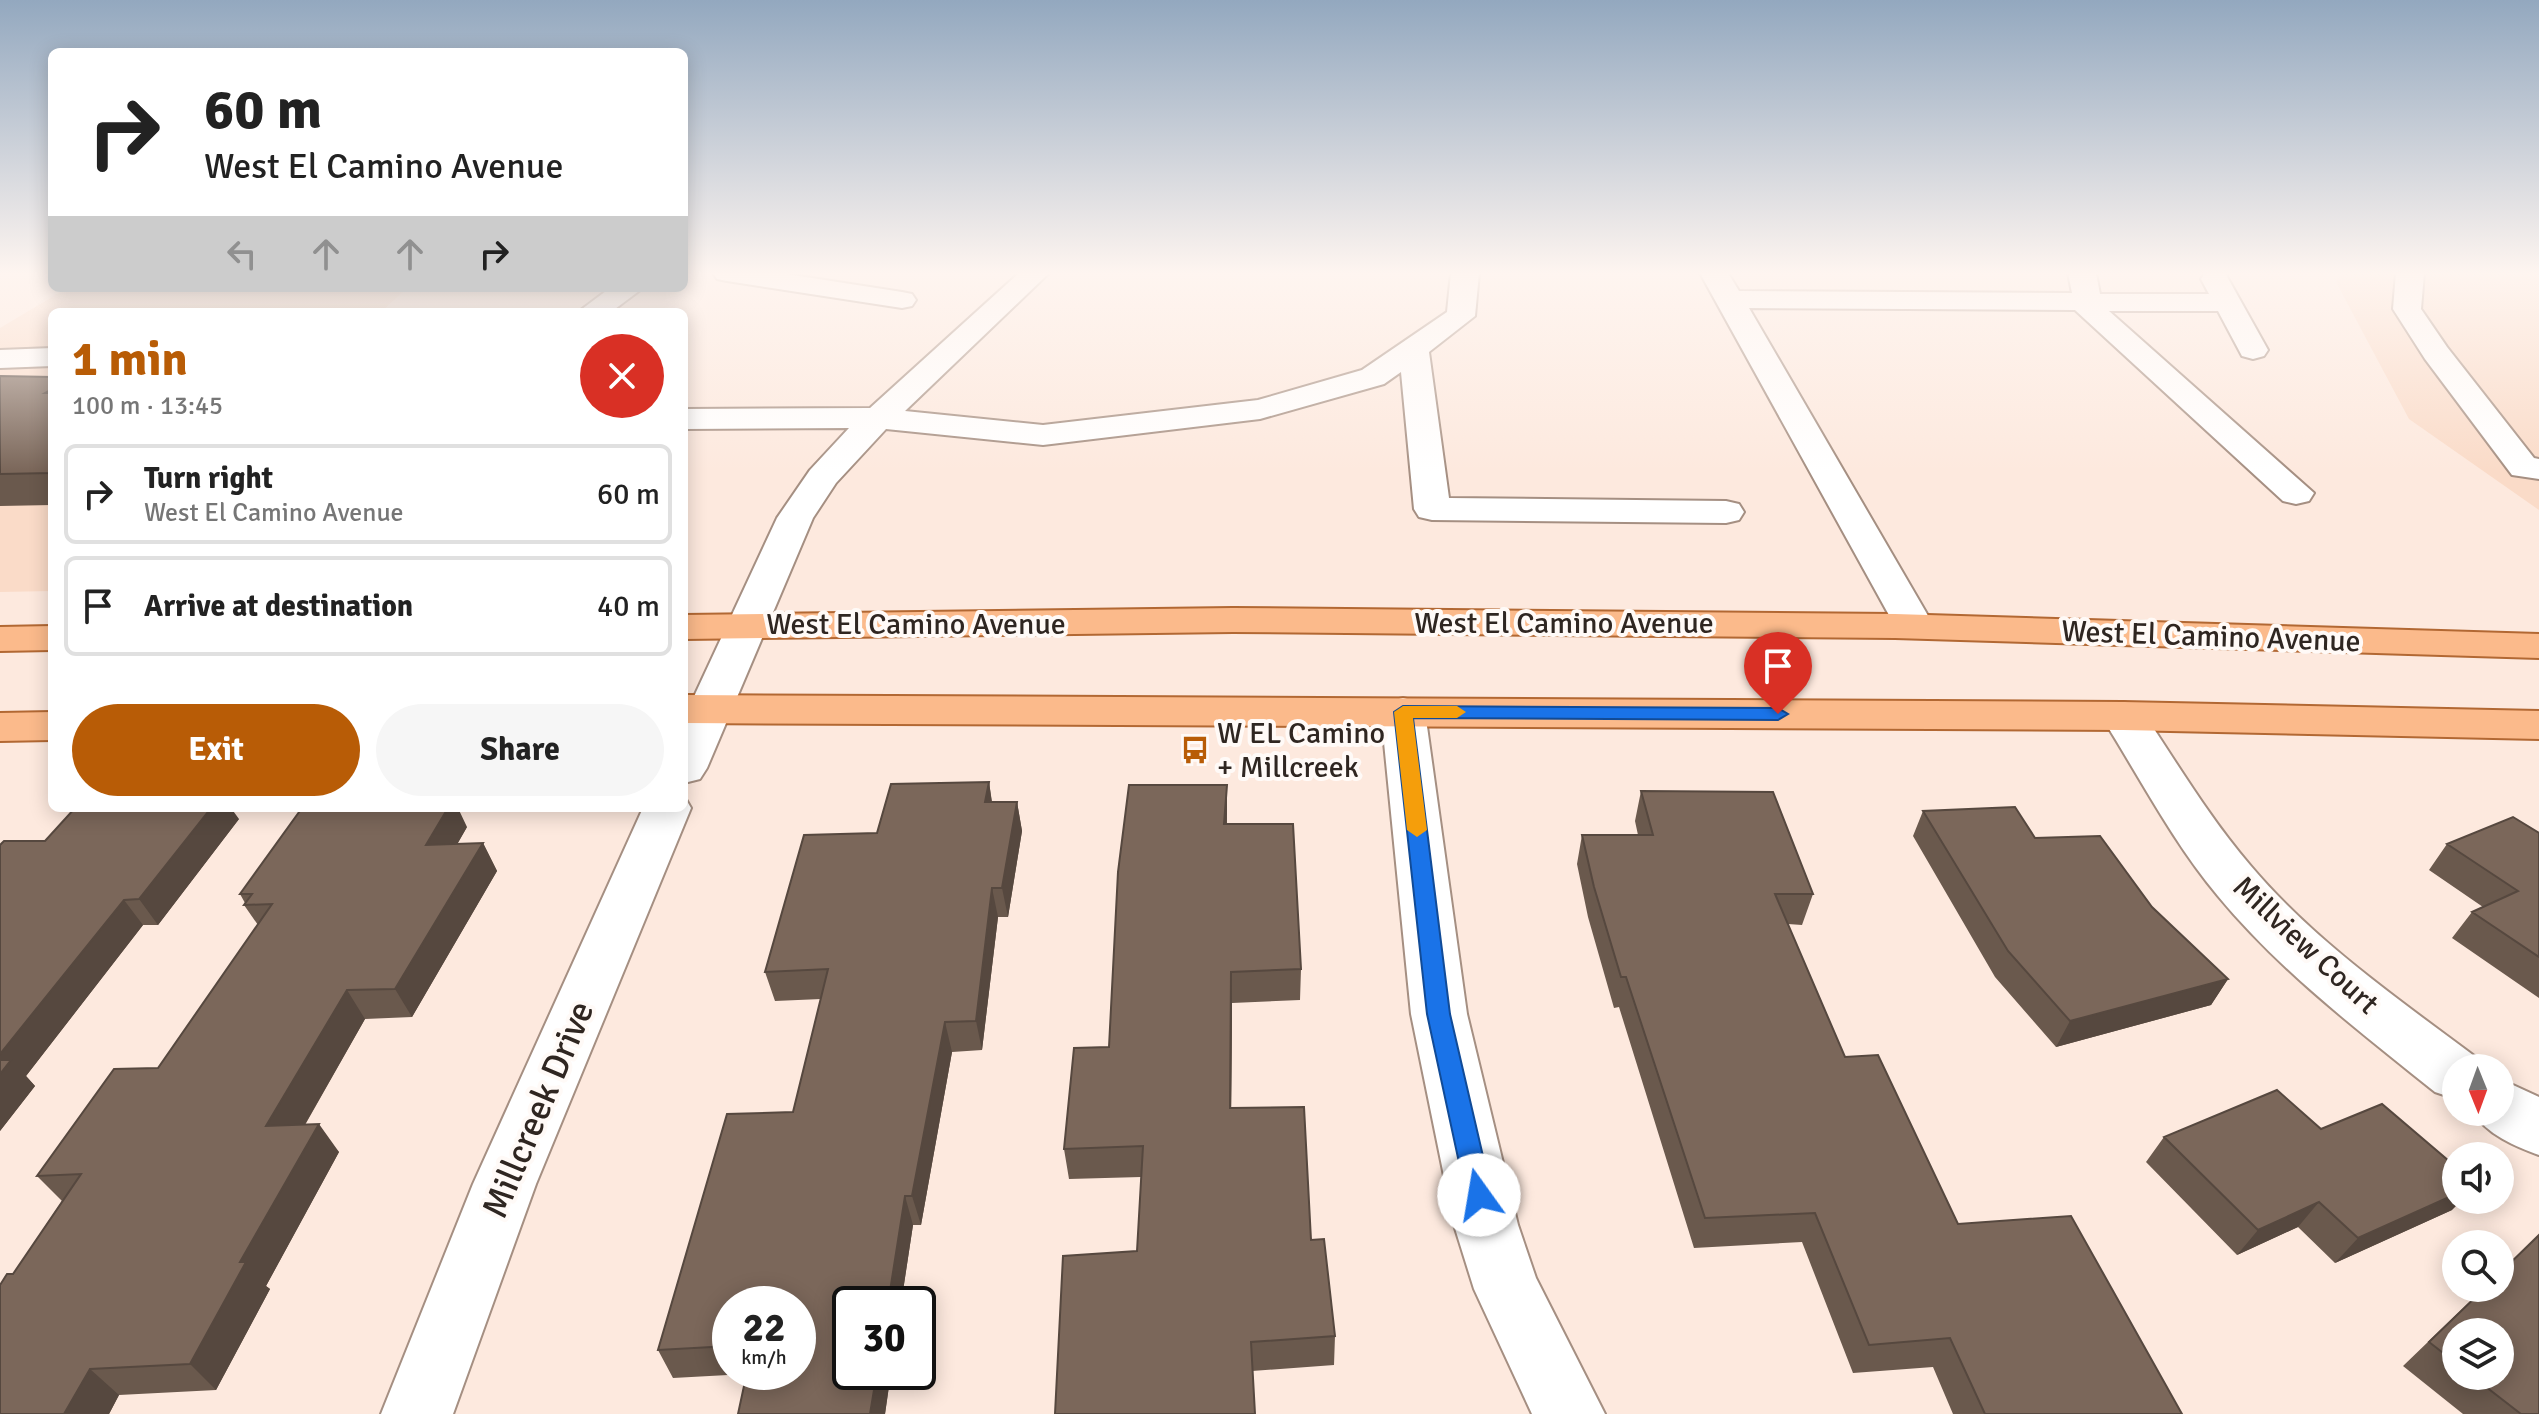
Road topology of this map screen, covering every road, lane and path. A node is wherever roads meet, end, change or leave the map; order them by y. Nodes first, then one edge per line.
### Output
1 (964, 339) edge
2 (1428, 339) edge
3 (1752, 339) edge
4 (2136, 339) edge
5 (2247, 339) edge
6 (2427, 339) edge
7 (1414, 349) junction
8 (2253, 350) dead end
9 (48, 357) edge
10 (0, 359) edge
11 (878, 418) junction
12 (688, 419) edge
13 (2539, 469) edge
14 (2296, 493) dead end
15 (1726, 512) dead end
16 (747, 625) junction
17 (1914, 626) junction
18 (688, 627) edge
19 (48, 638) edge
20 (0, 639) edge
21 (2539, 646) edge
22 (697, 709) edge
23 (1403, 712) junction
24 (2123, 716) junction
25 (2539, 725) edge
26 (48, 726) edge
27 (2, 730) edge
28 (688, 750) edge
29 (665, 812) edge
30 (2442, 1064) edge
31 (2514, 1113) edge
32 (2539, 1129) edge
33 (417, 1414) edge
34 (1569, 1414) edge

1 - 11 street
2 - 7 street
3 - 17 street
4 - 14 street
5 - 8 street
6 - 13 street
7 - 11 street
7 - 15 street
9 - 10 street
11 - 12 street
11 - 16 street
16 - 17 main road, West El Camino Avenue
16 - 18 main road, West El Camino Avenue
16 - 22 street
17 - 21 main road, West El Camino Avenue
19 - 20 main road
22 - 23 main road
22 - 28 street
23 - 24 main road
23 - 34 street
24 - 25 main road
24 - 30 street, Millview Court
26 - 27 main road
29 - 33 street, Millcreek Drive
31 - 32 street

